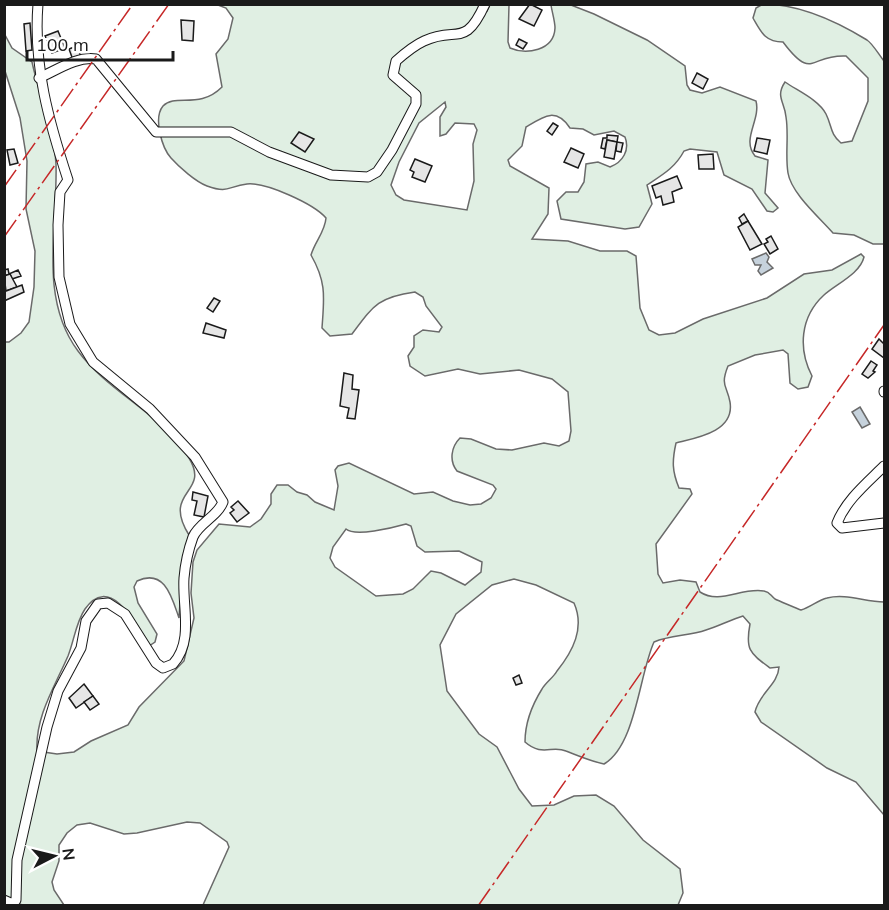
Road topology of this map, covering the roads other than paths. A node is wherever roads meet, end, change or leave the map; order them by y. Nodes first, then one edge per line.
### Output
1 (38, 4) edge
2 (485, 4) edge
3 (39, 78) junction
4 (885, 466) edge
5 (885, 523) edge
6 (4, 900) edge

1 - 3 street
2 - 3 street
3 - 6 street
4 - 5 street

